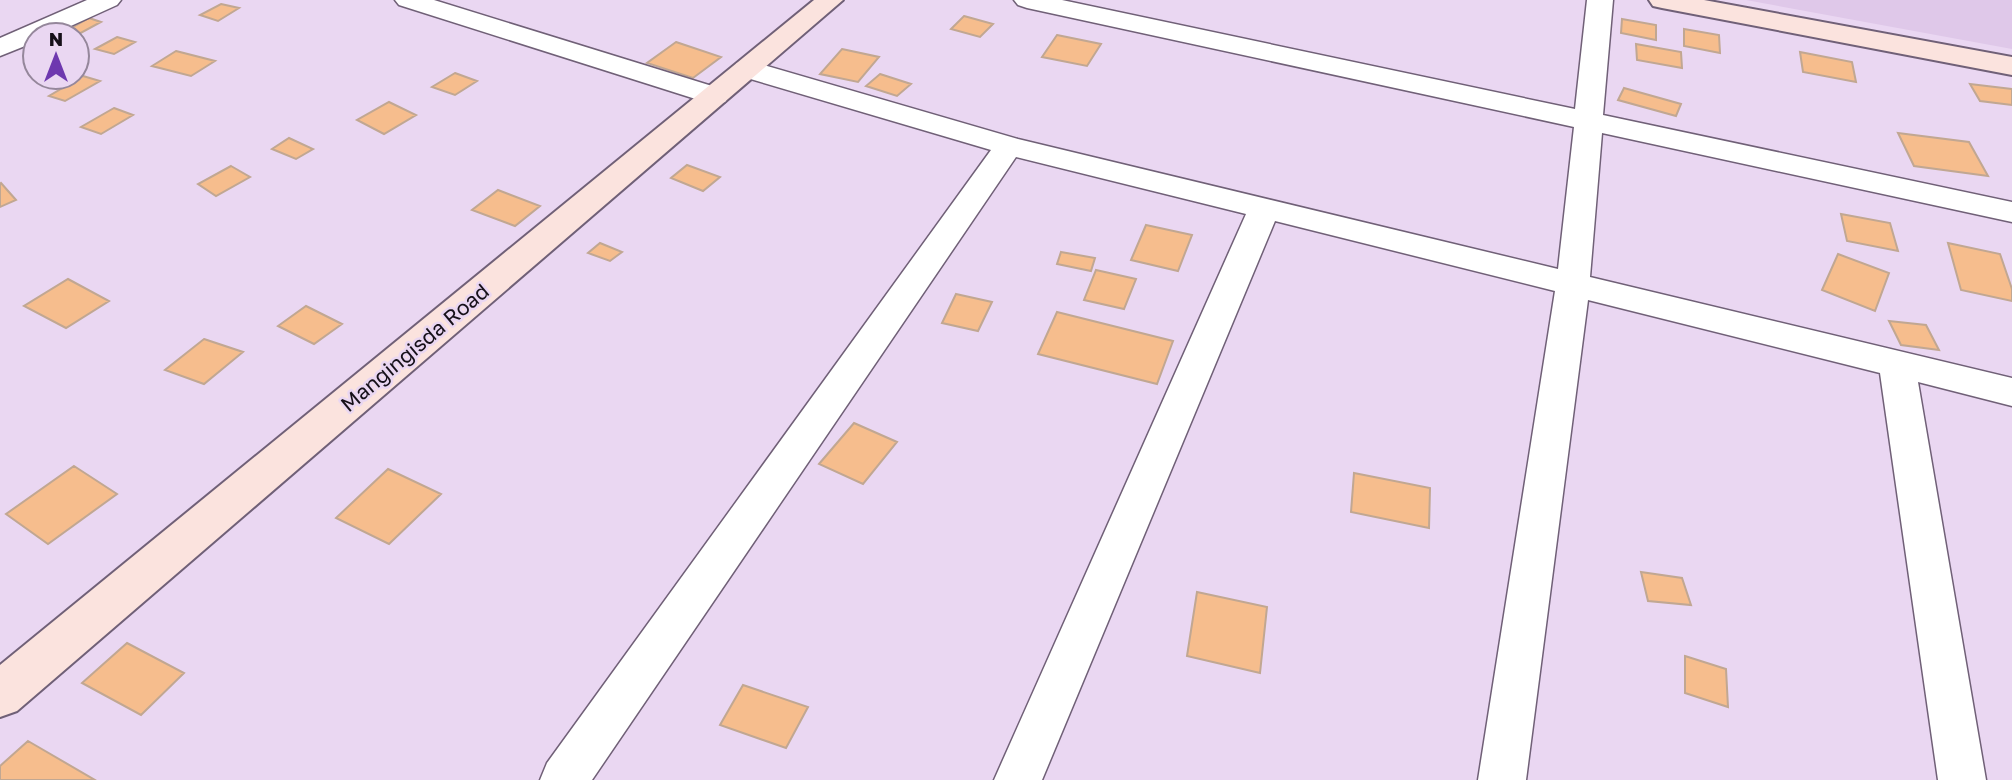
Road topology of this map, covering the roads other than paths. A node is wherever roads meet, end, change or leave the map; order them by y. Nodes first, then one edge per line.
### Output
1 (108, 0) edge
2 (408, 0) edge
3 (830, 0) edge
4 (1027, 0) edge
5 (1600, 0) edge
6 (1662, 0) edge
7 (0, 48) edge
8 (2012, 66) edge
9 (747, 69) junction
10 (715, 96) junction
11 (1590, 121) junction
12 (1009, 146) junction
13 (1264, 209) junction
14 (2012, 212) edge
15 (1573, 285) junction
16 (1897, 364) junction
17 (2012, 392) edge
18 (0, 695) edge
19 (564, 780) edge
20 (1018, 780) edge
21 (1502, 780) edge
22 (1962, 780) edge

1 - 7 street
2 - 10 street
3 - 9 street, Mangingisda Road
4 - 11 street
5 - 11 street
6 - 8 street
9 - 10 street, Mangingisda Road
9 - 12 street
10 - 18 street, Mangingisda Road
11 - 14 street
11 - 15 street
12 - 13 street
12 - 19 street
13 - 15 street
13 - 20 street
15 - 16 street
15 - 21 street
16 - 17 street
16 - 22 street

